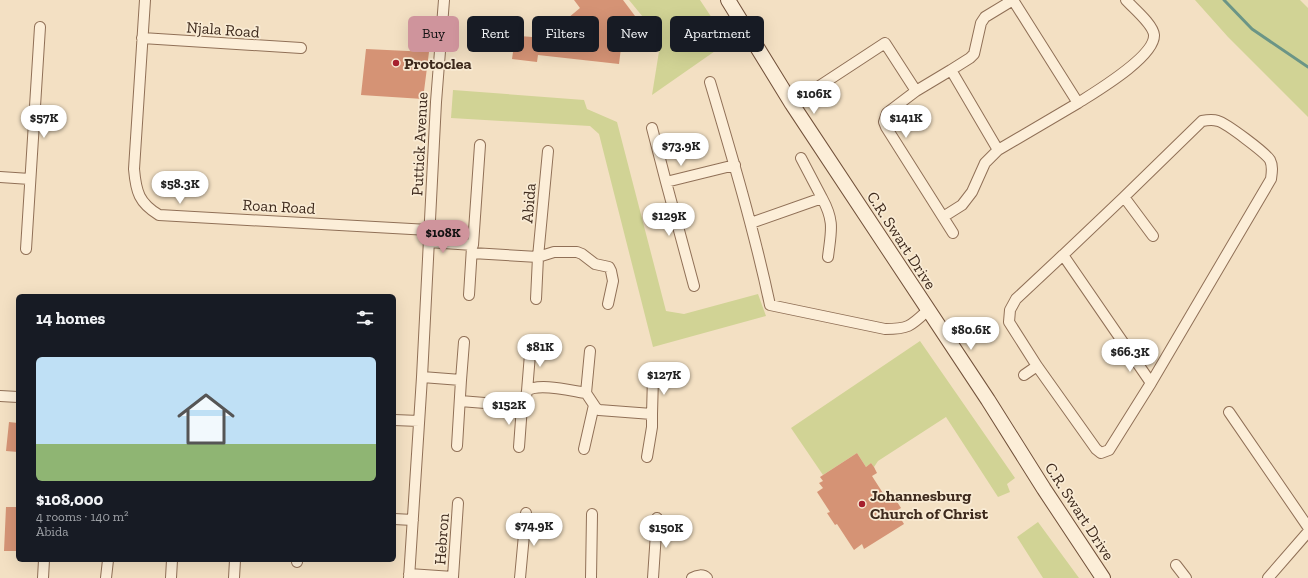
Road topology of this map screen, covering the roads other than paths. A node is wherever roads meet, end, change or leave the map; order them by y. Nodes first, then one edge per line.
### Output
1 (145, 0) edge
2 (444, 0) edge
3 (728, 0) edge
4 (1013, 0) edge
5 (1126, 0) edge
6 (40, 27) dead end
7 (142, 38) junction
8 (301, 48) dead end
9 (951, 70) junction
10 (710, 82) dead end
11 (916, 91) junction
12 (1078, 103) junction
13 (792, 104) junction
14 (652, 128) dead end
15 (480, 145) dead end
16 (548, 150) dead end
17 (998, 150) junction
18 (801, 158) dead end
19 (735, 165) junction
20 (0, 177) edge
21 (30, 179) junction
22 (666, 182) junction
23 (1124, 197) junction
24 (822, 198) junction
25 (943, 217) junction
26 (751, 223) junction
27 (429, 230) junction
28 (953, 233) dead end
29 (1153, 236) dead end
30 (429, 242) junction
31 (26, 249) dead end
32 (472, 249) junction
33 (1063, 255) junction
34 (538, 257) junction
35 (828, 257) dead end
36 (694, 286) dead end
37 (469, 295) dead end
38 (536, 299) dead end
39 (608, 304) dead end
40 (928, 310) junction
41 (464, 342) dead end
42 (531, 342) dead end
43 (590, 351) dead end
44 (1037, 366) junction
45 (1024, 375) dead end
46 (653, 377) dead end
47 (422, 378) junction
48 (461, 380) junction
49 (1150, 383) junction
50 (527, 391) junction
51 (586, 393) junction
52 (0, 396) edge
53 (16, 397) edge
54 (460, 401) junction
55 (594, 405) junction
56 (522, 406) junction
57 (1229, 412) dead end
58 (652, 414) junction
59 (396, 420) edge
60 (419, 421) junction
61 (457, 446) dead end
62 (519, 447) dead end
63 (584, 449) dead end
64 (647, 457) dead end
65 (458, 504) dead end
66 (526, 514) dead end
67 (592, 514) dead end
68 (657, 518) dead end
69 (396, 519) edge
70 (412, 520) junction
71 (1308, 527) edge
72 (1308, 532) edge
73 (44, 562) edge
74 (108, 562) edge
75 (172, 562) edge
76 (235, 562) edge
77 (1176, 565) dead end
78 (409, 576) edge
79 (453, 577) edge
80 (43, 578) edge
81 (106, 578) edge
82 (171, 578) edge
83 (234, 578) edge
84 (520, 578) edge
85 (591, 578) edge
86 (654, 578) edge
87 (692, 578) edge
88 (707, 578) edge
89 (1103, 578) edge
90 (1186, 578) edge
91 (1268, 578) edge

1 - 7 street, Roan Road
2 - 27 street, Puttick Avenue
3 - 13 street, C.R. Swart Drive
4 - 9 street
4 - 12 street
5 - 12 street
6 - 21 street
7 - 8 street, Njala Road
7 - 27 street, Roan Road
9 - 11 street
9 - 17 street
10 - 19 street
11 - 13 street
11 - 25 street
12 - 17 street
13 - 40 street, C.R. Swart Drive
14 - 22 street
15 - 32 street
16 - 34 street, Abida
17 - 25 street
18 - 24 street
19 - 22 street
19 - 26 street
20 - 21 street
21 - 31 street
22 - 36 street
23 - 29 street
23 - 33 street
23 - 49 street
24 - 26 street
24 - 35 street
25 - 28 street
26 - 40 street
27 - 30 street, Puttick Avenue
30 - 32 street
30 - 47 street, Puttick Avenue
32 - 34 street
32 - 37 street
33 - 44 street
33 - 49 street
34 - 38 street, Abida
34 - 39 street
40 - 89 street, C.R. Swart Drive
41 - 48 street
42 - 50 street
43 - 51 street
44 - 45 street
44 - 49 street
46 - 58 street
47 - 48 street
47 - 60 street, Puttick Avenue
48 - 54 street
50 - 51 street
50 - 56 street
51 - 55 street
52 - 53 street
54 - 56 street
54 - 61 street
55 - 58 street
55 - 63 street
56 - 62 street
57 - 71 street
58 - 64 street
59 - 60 street
60 - 70 street, Puttick Avenue
65 - 79 street, Hebron
66 - 84 street
67 - 85 street
68 - 86 street
69 - 70 street
70 - 78 street, Puttick Avenue
72 - 91 street
73 - 80 street
74 - 81 street
75 - 82 street
76 - 83 street
77 - 90 street
78 - 79 street, Hebron
87 - 88 street

